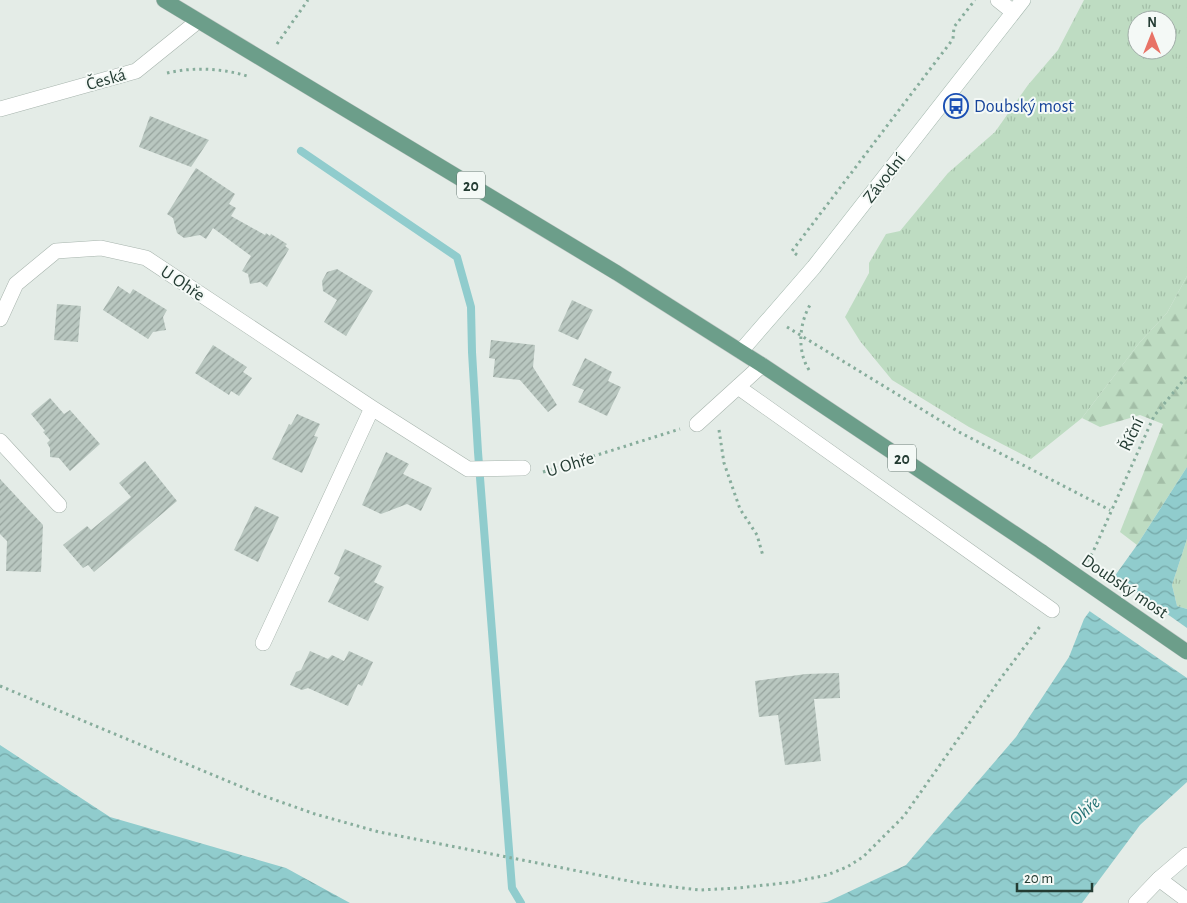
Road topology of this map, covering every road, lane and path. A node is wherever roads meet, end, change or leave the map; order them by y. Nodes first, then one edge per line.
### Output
1 (164, 0) edge
2 (308, 0) edge
3 (975, 0) edge
4 (998, 0) edge
5 (1023, 0) edge
6 (1013, 12) junction
7 (198, 21) junction
8 (266, 61) junction
9 (160, 74) dead end
10 (252, 77) dead end
11 (0, 109) edge
12 (814, 267) junction
13 (0, 319) edge
14 (801, 335) dead end
15 (741, 351) junction
16 (762, 365) junction
17 (1187, 376) edge
18 (738, 387) junction
19 (716, 407) junction
20 (372, 408) junction
21 (697, 424) joint
22 (0, 441) edge
23 (523, 468) joint
24 (59, 505) dead end
25 (763, 556) dead end
26 (1052, 610) joint
27 (263, 643) dead end
28 (1187, 652) edge
29 (0, 686) edge
30 (1187, 855) edge
31 (1159, 880) junction
32 (1187, 900) edge
33 (1136, 903) edge

1 - 7 main road, 20
2 - 8 path
3 - 12 path
4 - 6 street
5 - 6 street, Závodní
6 - 12 street, Závodní
7 - 8 main road, 20
7 - 11 street, Česká
8 - 15 main road, 20
9 - 10 path
12 - 15 street, Závodní
13 - 20 street, U Ohře
14 - 17 path, Říční
15 - 16 main road, 20
16 - 18 street
16 - 28 main road, Doubský most / 20, bridge
18 - 19 street
18 - 26 street
19 - 21 street
19 - 25 path
20 - 23 street, U Ohře
20 - 27 street
21 - 23 path, U Ohře
22 - 24 street
26 - 29 path
30 - 31 street
31 - 32 street
31 - 33 street

